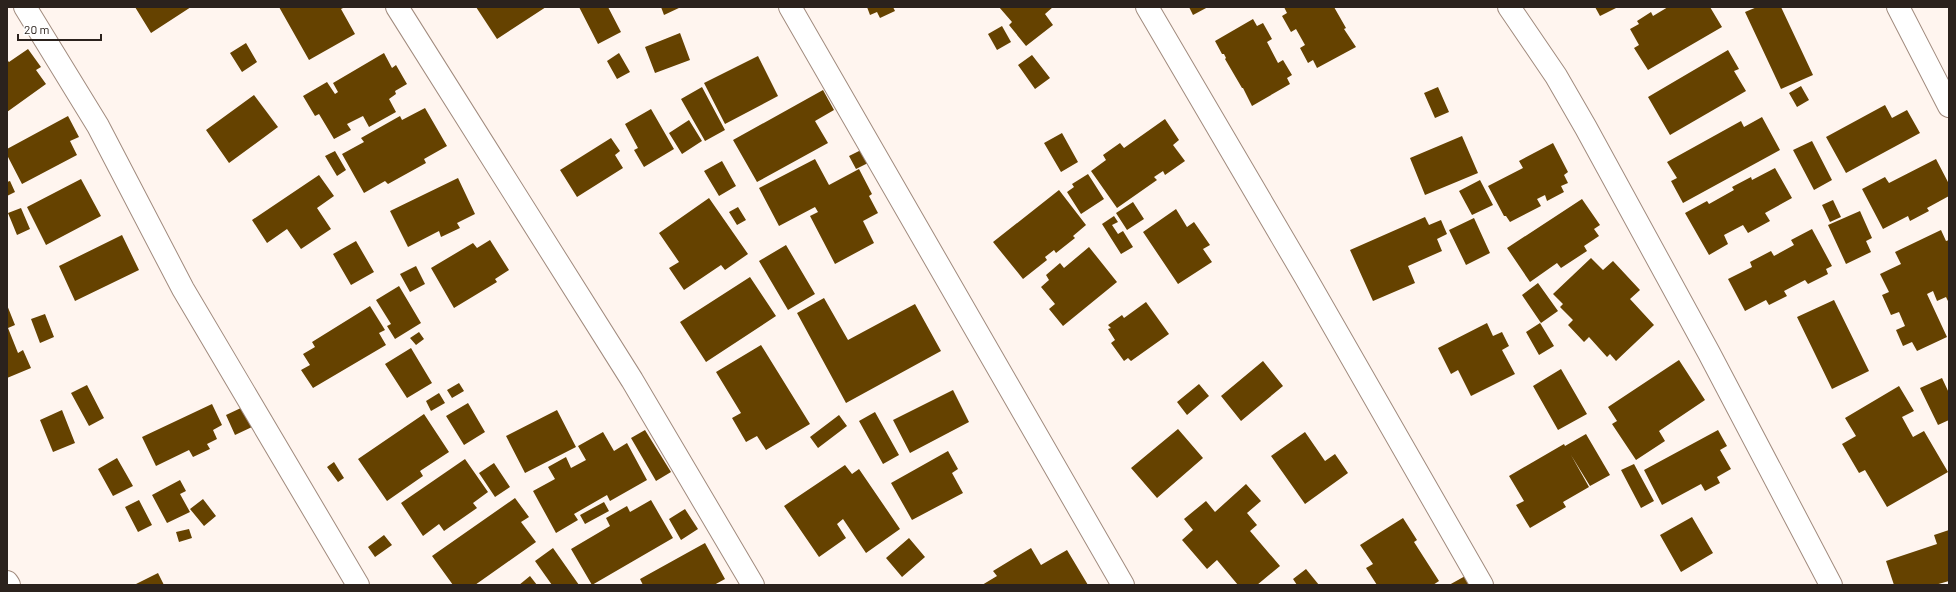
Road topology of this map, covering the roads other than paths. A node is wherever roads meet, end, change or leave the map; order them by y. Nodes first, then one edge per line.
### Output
1 (25, 7) edge
2 (397, 7) edge
3 (790, 7) edge
4 (1147, 7) edge
5 (1509, 7) edge
6 (1898, 7) edge
7 (1949, 106) edge
8 (7, 582) edge
9 (9, 585) edge
10 (358, 585) edge
11 (753, 585) edge
12 (1123, 585) edge
13 (1482, 585) edge
14 (1831, 585) edge

1 - 10 street
2 - 11 street
3 - 12 street
4 - 13 street
5 - 14 street
6 - 7 street
8 - 9 street

